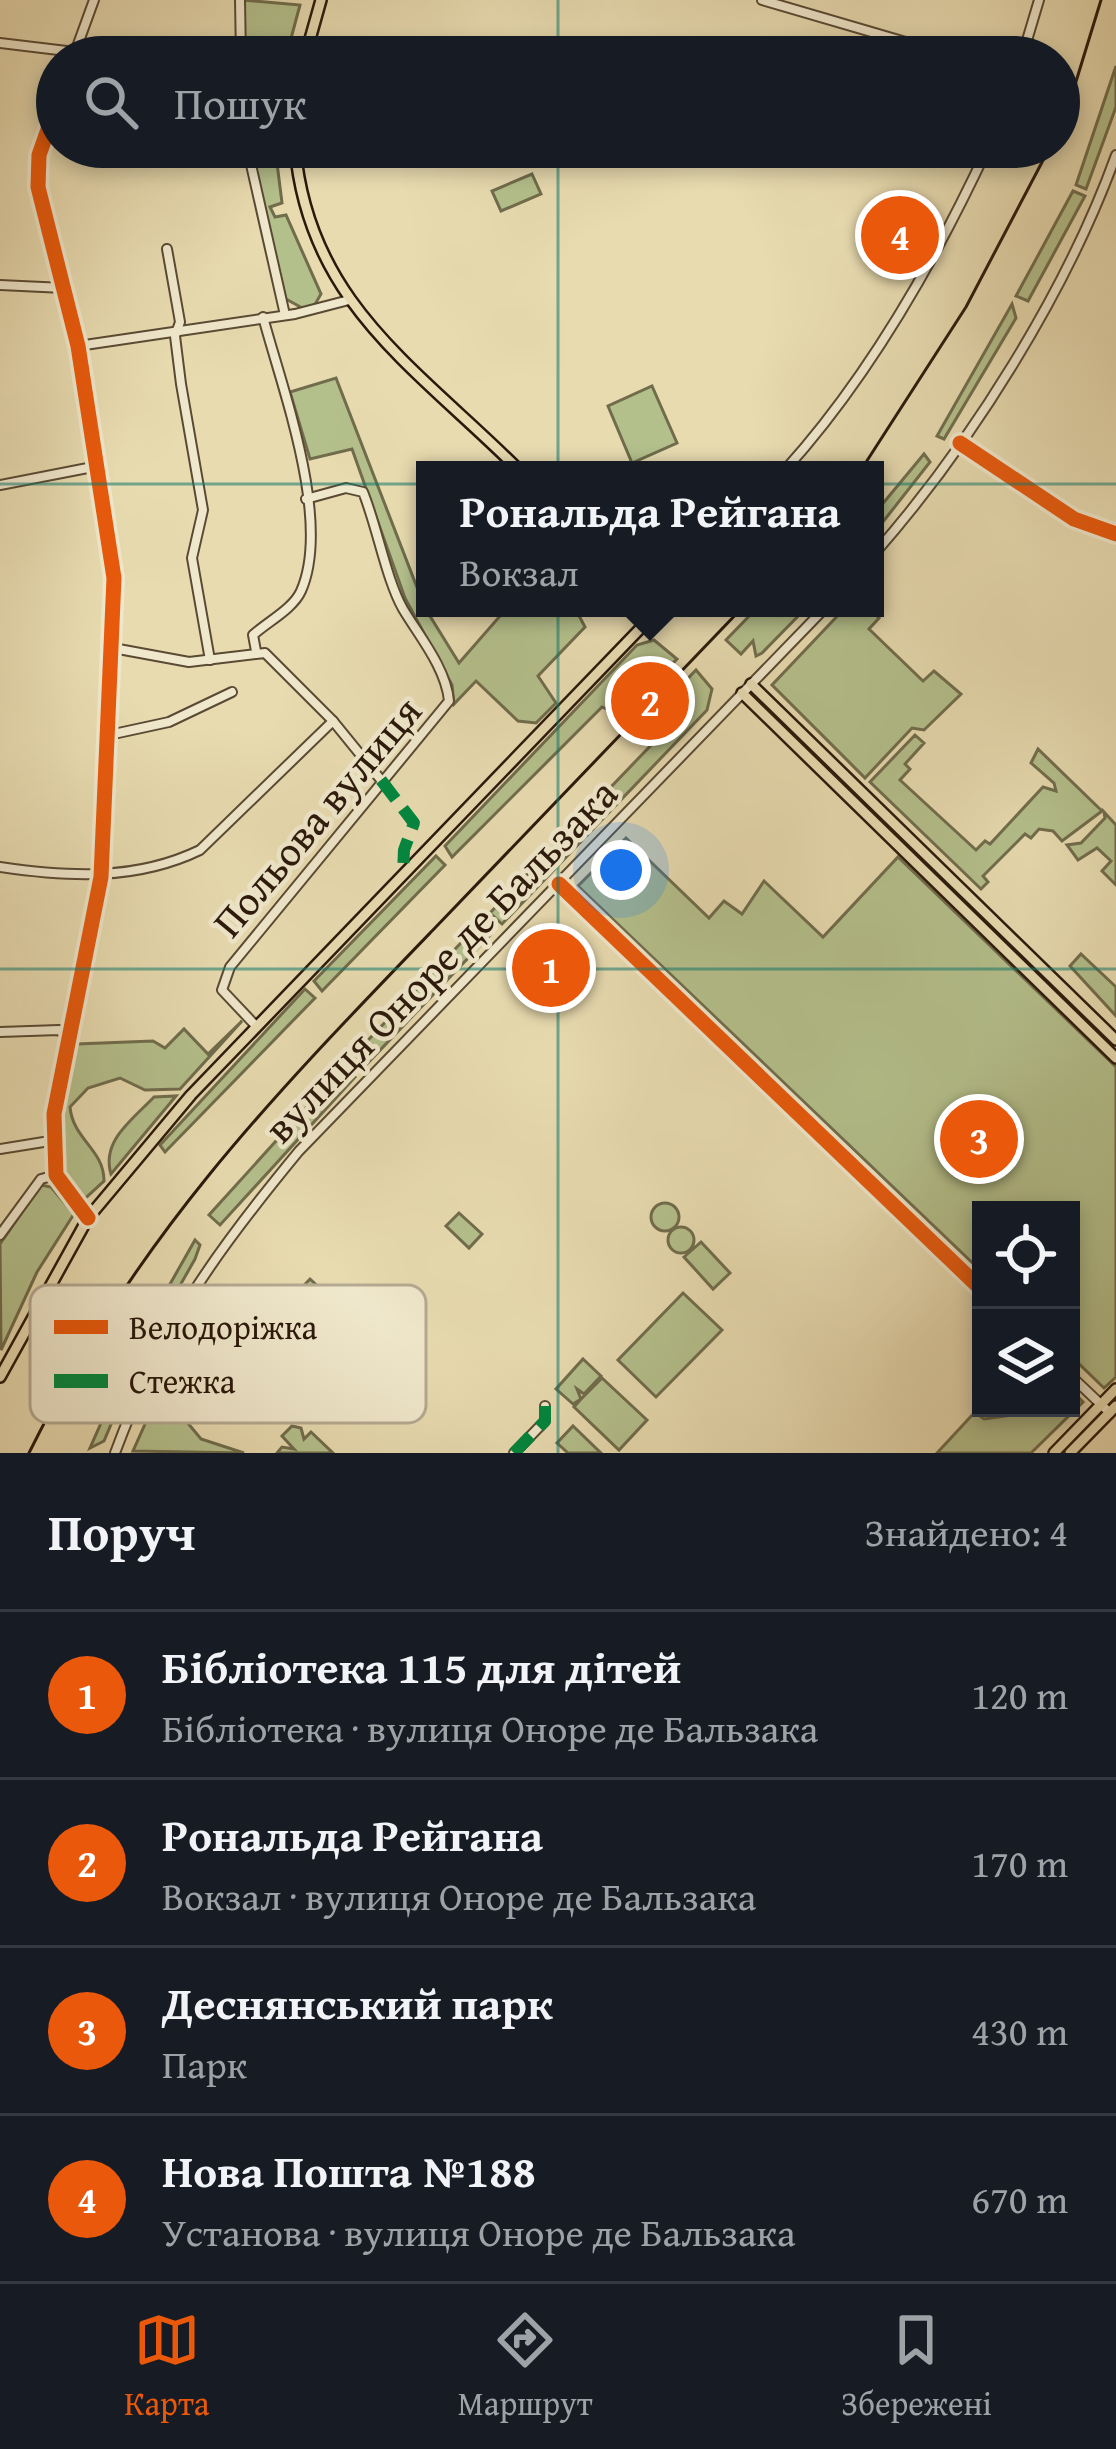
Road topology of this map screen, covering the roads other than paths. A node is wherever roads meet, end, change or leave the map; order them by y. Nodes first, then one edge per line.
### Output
1 (94, 0) edge
2 (240, 0) edge
3 (321, 0) edge
4 (762, 0) edge
5 (1039, 0) edge
6 (81, 36) edge
7 (241, 36) edge
8 (311, 36) edge
9 (885, 36) edge
10 (1028, 36) edge
11 (0, 43) edge
12 (36, 48) edge
13 (1116, 154) edge
14 (37, 168) edge
15 (252, 168) edge
16 (299, 168) edge
17 (976, 168) edge
18 (167, 249) dead end
19 (0, 284) edge
20 (64, 288) junction
21 (349, 300) junction
22 (285, 315) junction
23 (263, 317) junction
24 (177, 329) junction
25 (78, 346) junction
26 (960, 443) junction
27 (510, 461) edge
28 (793, 461) edge
29 (98, 466) junction
30 (0, 485) edge
31 (306, 500) junction
32 (1116, 534) edge
33 (884, 541) edge
34 (648, 617) edge
35 (816, 617) edge
36 (112, 647) junction
37 (256, 652) junction
38 (210, 660) junction
39 (747, 688) junction
40 (232, 692) dead end
41 (333, 721) junction
42 (109, 735) junction
43 (381, 780) junction
44 (0, 867) edge
45 (101, 877) junction
46 (559, 884) junction
47 (256, 1026) junction
48 (0, 1032) edge
49 (71, 1040) junction
50 (1116, 1040) edge
51 (1116, 1058) edge
52 (56, 1140) junction
53 (0, 1150) edge
54 (56, 1175) junction
55 (88, 1218) junction
56 (0, 1235) edge
57 (972, 1280) edge
58 (51, 1285) edge
59 (196, 1285) edge
60 (30, 1323) edge
61 (0, 1377) edge
62 (1080, 1384) edge
63 (1116, 1389) edge
64 (545, 1406) dead end
65 (1109, 1408) edge
66 (128, 1423) edge
67 (115, 1453) edge
68 (514, 1453) edge
69 (1054, 1453) edge
70 (1070, 1453) edge

1 - 6 street
2 - 7 street
3 - 8 main road
4 - 9 street
5 - 10 street
11 - 12 street
13 - 26 street
14 - 20 street
15 - 22 street
16 - 21 main road
17 - 28 street
18 - 24 street
19 - 20 street
20 - 25 street
21 - 22 street
21 - 27 main road
22 - 23 street
23 - 24 street
23 - 31 street
24 - 25 street
24 - 38 street
25 - 29 street
26 - 32 street
26 - 33 street
29 - 30 street
29 - 36 street
31 - 37 street
31 - 43 street, Польова вулиця
34 - 47 main road, вулиця Оноре де Бальзака
35 - 39 street, вулиця Оноре де Бальзака
36 - 38 street
36 - 42 street
37 - 38 street
37 - 41 street
39 - 46 street, вулиця Оноре де Бальзака
39 - 50 main road
39 - 51 main road
40 - 42 street
41 - 43 street
41 - 45 street
42 - 45 street
43 - 47 street, Польова вулиця
44 - 45 street
45 - 49 street
46 - 57 street
46 - 59 street, вулиця Оноре де Бальзака
47 - 55 main road, вулиця Оноре де Бальзака
48 - 49 street
49 - 52 street
52 - 53 street
52 - 54 street
54 - 55 street
54 - 56 street
55 - 58 main road, вулиця Оноре де Бальзака
60 - 61 main road, вулиця Оноре де Бальзака
62 - 65 street
63 - 65 main road
64 - 68 street
65 - 69 main road
65 - 70 main road
66 - 67 street, вулиця Оноре де Бальзака

